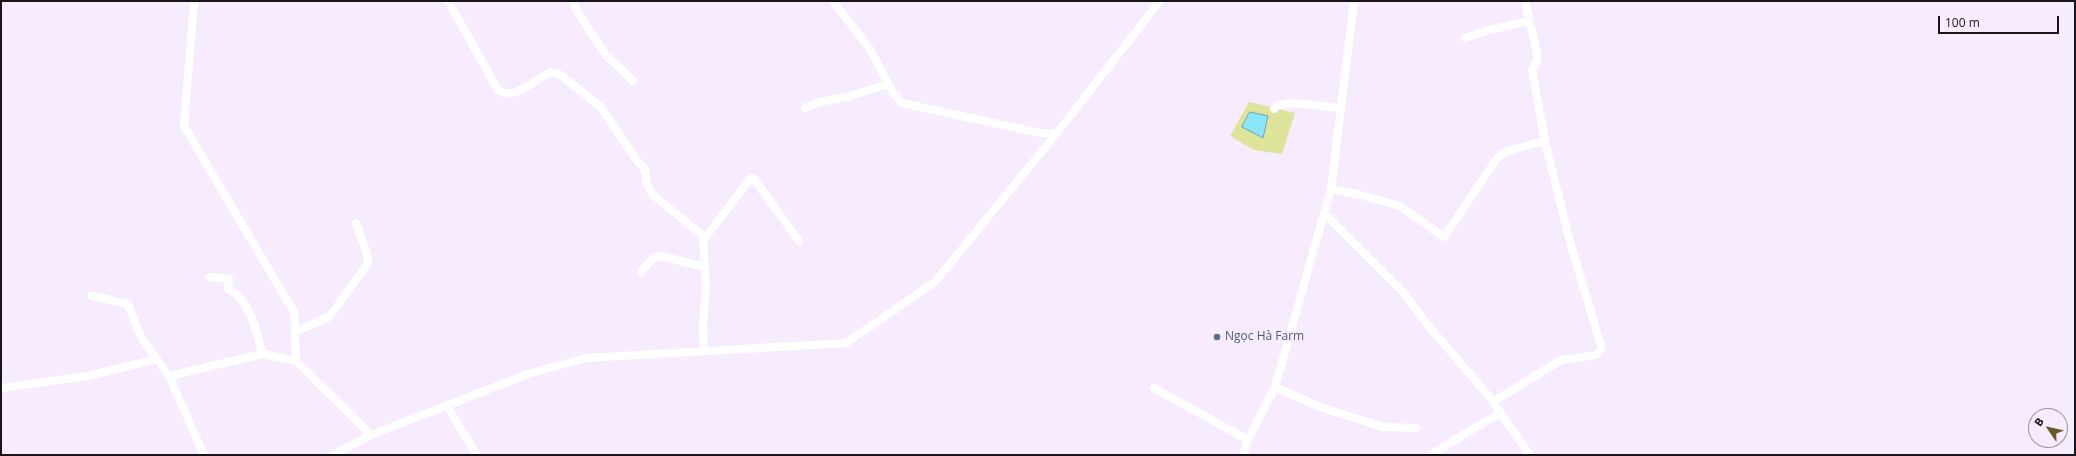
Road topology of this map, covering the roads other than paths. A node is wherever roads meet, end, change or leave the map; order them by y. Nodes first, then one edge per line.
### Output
1 (194, 1) edge
2 (448, 1) edge
3 (573, 1) edge
4 (833, 1) edge
5 (1160, 1) edge
6 (1354, 1) edge
7 (1525, 1) edge
8 (1529, 21) junction
9 (1466, 38) dead end
10 (633, 81) dead end
11 (888, 84) junction
12 (805, 108) dead end
13 (1342, 108) junction
14 (1274, 110) dead end
15 (1056, 134) junction
16 (1545, 141) junction
17 (1331, 189) junction
18 (1325, 214) junction
19 (356, 223) dead end
20 (704, 239) junction
21 (799, 242) dead end
22 (705, 267) junction
23 (641, 272) dead end
24 (209, 277) dead end
25 (92, 296) dead end
26 (295, 332) junction
27 (704, 351) junction
28 (263, 354) junction
29 (157, 359) junction
30 (296, 361) junction
31 (169, 376) junction
32 (1275, 387) junction
33 (1, 388) edge
34 (1154, 388) dead end
35 (1494, 402) junction
36 (447, 406) junction
37 (1502, 413) junction
38 (1416, 428) dead end
39 (371, 435) junction
40 (1248, 440) junction
41 (204, 455) edge
42 (333, 455) edge
43 (477, 455) edge
44 (1243, 455) edge
45 (1431, 455) edge
46 (1530, 455) edge

1 - 26 street
2 - 20 street
3 - 10 street
4 - 11 street
5 - 15 street
6 - 13 street
7 - 8 street
8 - 9 street
8 - 16 street
11 - 12 street
11 - 15 street
13 - 14 street
13 - 17 street
15 - 27 street
16 - 17 street
16 - 35 street
17 - 18 street
18 - 32 street
18 - 35 street
19 - 26 street
20 - 21 street
20 - 22 street
22 - 23 street
22 - 27 street
24 - 28 street
25 - 29 street
26 - 30 street
27 - 36 street
28 - 30 street
28 - 31 street
29 - 31 street
29 - 33 street
30 - 39 street
31 - 41 street
32 - 38 street
32 - 40 street
34 - 40 street
35 - 37 street
36 - 39 street
36 - 43 street
37 - 45 street
37 - 46 street
39 - 42 street
40 - 44 street

